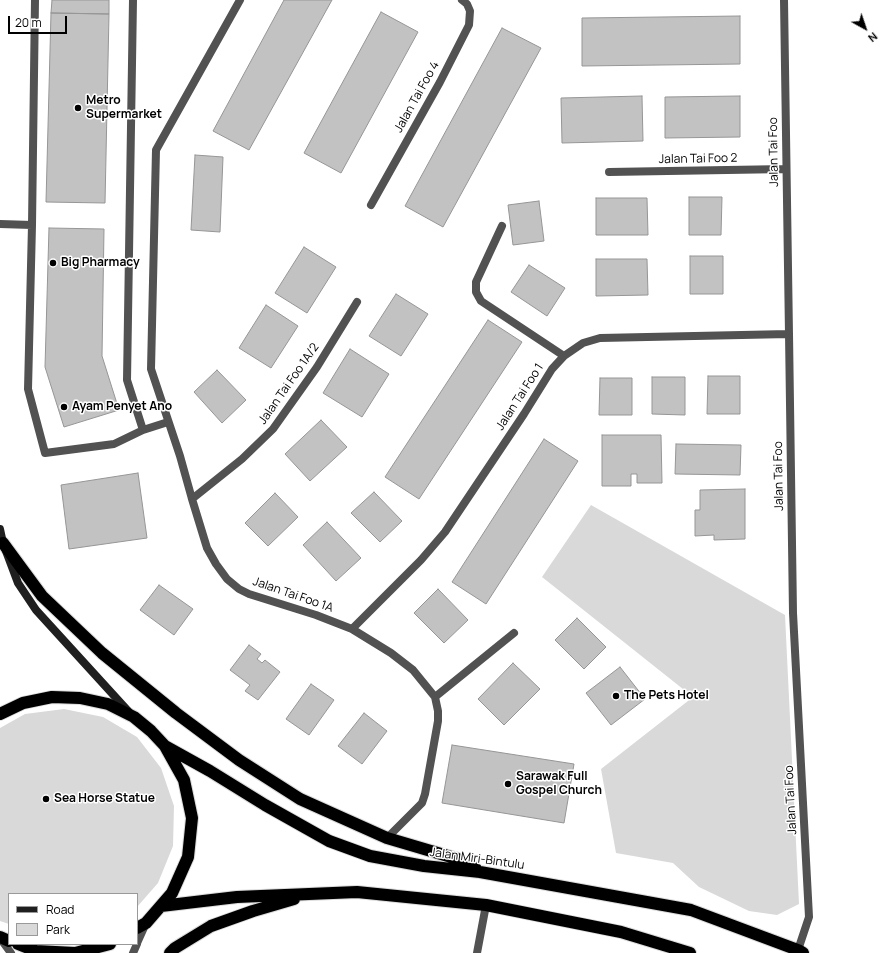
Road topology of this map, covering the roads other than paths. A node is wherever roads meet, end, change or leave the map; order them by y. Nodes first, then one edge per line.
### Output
1 (35, 0) edge
2 (133, 0) edge
3 (240, 0) edge
4 (462, 0) edge
5 (784, 0) edge
6 (786, 169) junction
7 (609, 172) dead end
8 (371, 205) dead end
9 (0, 224) edge
10 (32, 225) junction
11 (502, 226) dead end
12 (357, 302) dead end
13 (788, 334) junction
14 (564, 356) junction
15 (168, 422) junction
16 (143, 430) junction
17 (192, 499) junction
18 (0, 529) edge
19 (3, 543) junction
20 (352, 629) junction
21 (514, 633) dead end
22 (435, 697) junction
23 (0, 714) edge
24 (134, 717) junction
25 (165, 746) junction
26 (387, 838) junction
27 (480, 872) junction
28 (311, 894) junction
29 (486, 905) junction
30 (161, 906) junction
31 (142, 926) edge
32 (0, 938) edge
33 (138, 940) edge
34 (21, 945) edge
35 (106, 945) edge
36 (801, 951) edge
37 (11, 953) edge
38 (170, 953) edge
39 (477, 953) edge
40 (690, 953) edge

1 - 10 street
2 - 16 street
3 - 15 street, Jalan Tai Foo 1A
4 - 8 street, Jalan Tai Foo 4
5 - 6 street, Jalan Tai Foo
6 - 7 street, Jalan Tai Foo 2
6 - 13 street, Jalan Tai Foo
9 - 10 street
10 - 16 street
11 - 14 street
12 - 17 street, Jalan Tai Foo 1A/2
13 - 14 street, Jalan Tai Foo 1
13 - 36 street, Jalan Tai Foo
14 - 20 street, Jalan Tai Foo 1
15 - 16 street
15 - 17 street, Jalan Tai Foo 1A
17 - 20 street, Jalan Tai Foo 1A
18 - 19 street
19 - 24 street
19 - 26 highway
20 - 22 street, Jalan Tai Foo 1A
21 - 22 street
22 - 26 street
23 - 24 highway
24 - 25 highway
25 - 27 highway, Jalan Miri-Bintulu
25 - 30 highway
26 - 27 highway
27 - 36 highway, Jalan Miri-Bintulu
28 - 29 highway
28 - 30 highway
28 - 38 highway
29 - 39 street
29 - 40 highway
30 - 31 highway
31 - 33 street
32 - 37 street
34 - 35 highway

